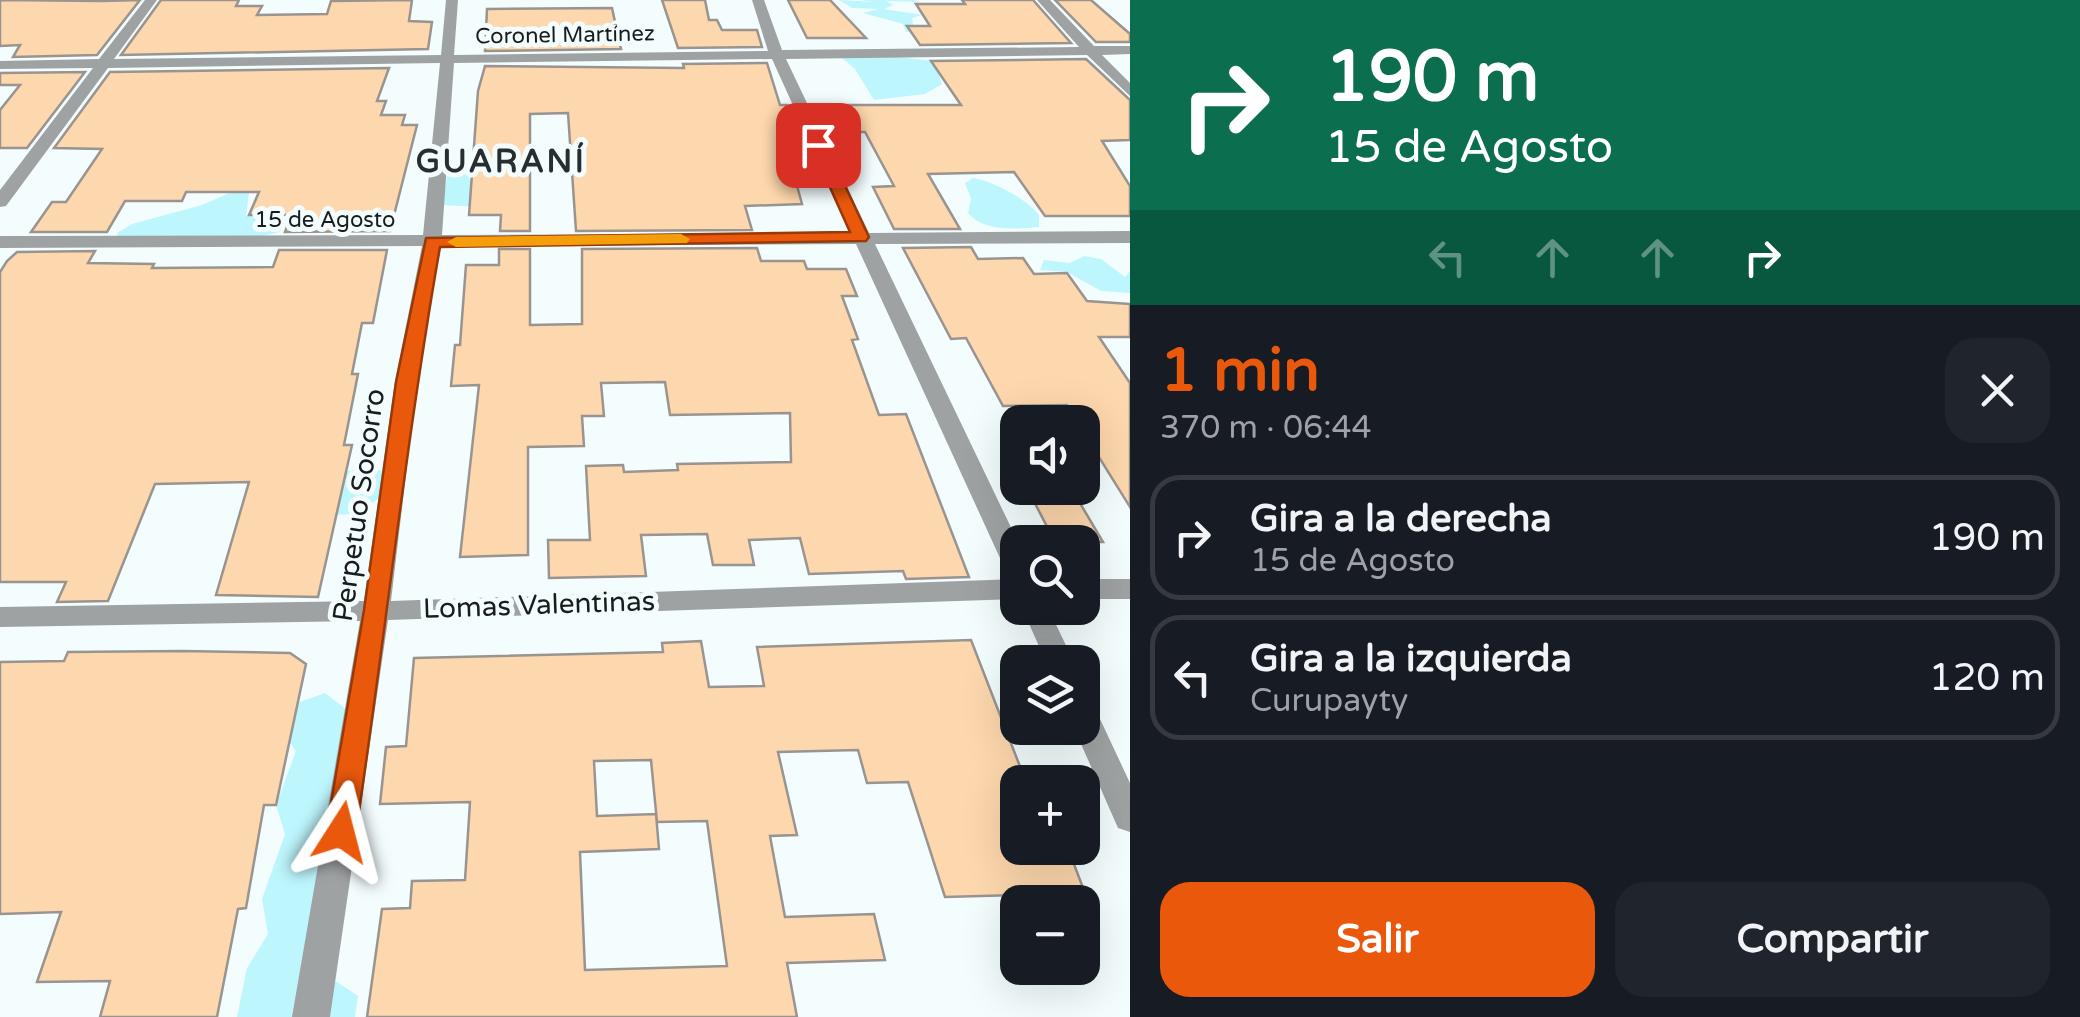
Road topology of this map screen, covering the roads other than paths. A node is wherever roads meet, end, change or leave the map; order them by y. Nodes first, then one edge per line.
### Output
1 (151, 0) edge
2 (452, 0) edge
3 (758, 0) edge
4 (1043, 0) edge
5 (1092, 50) junction
6 (1130, 50) edge
7 (776, 53) junction
8 (448, 60) junction
9 (101, 64) junction
10 (0, 65) edge
11 (1130, 92) edge
12 (0, 202) edge
13 (860, 237) junction
14 (1130, 237) edge
15 (0, 242) edge
16 (432, 242) junction
17 (1000, 532) edge
18 (1130, 588) edge
19 (1100, 589) edge
20 (1000, 590) edge
21 (376, 610) junction
22 (0, 617) edge
23 (1097, 745) edge
24 (1130, 818) edge
25 (311, 1017) edge

1 - 9 street
2 - 8 street, Perpetuo Socorro
3 - 7 street
4 - 5 street
5 - 6 street, Coronel Martínez
5 - 7 street, Coronel Martínez
5 - 11 street
7 - 8 street, Coronel Martínez
7 - 13 street
8 - 9 street, Coronel Martínez
8 - 16 street, Perpetuo Socorro
9 - 10 street, Coronel Martínez
9 - 12 street
13 - 14 street, 15 de Agosto
13 - 16 street, 15 de Agosto
13 - 17 street
15 - 16 street, 15 de Agosto
16 - 21 street, Perpetuo Socorro
18 - 19 street
20 - 21 street, Lomas Valentinas
21 - 22 street, Lomas Valentinas
21 - 25 street, Perpetuo Socorro
23 - 24 street

